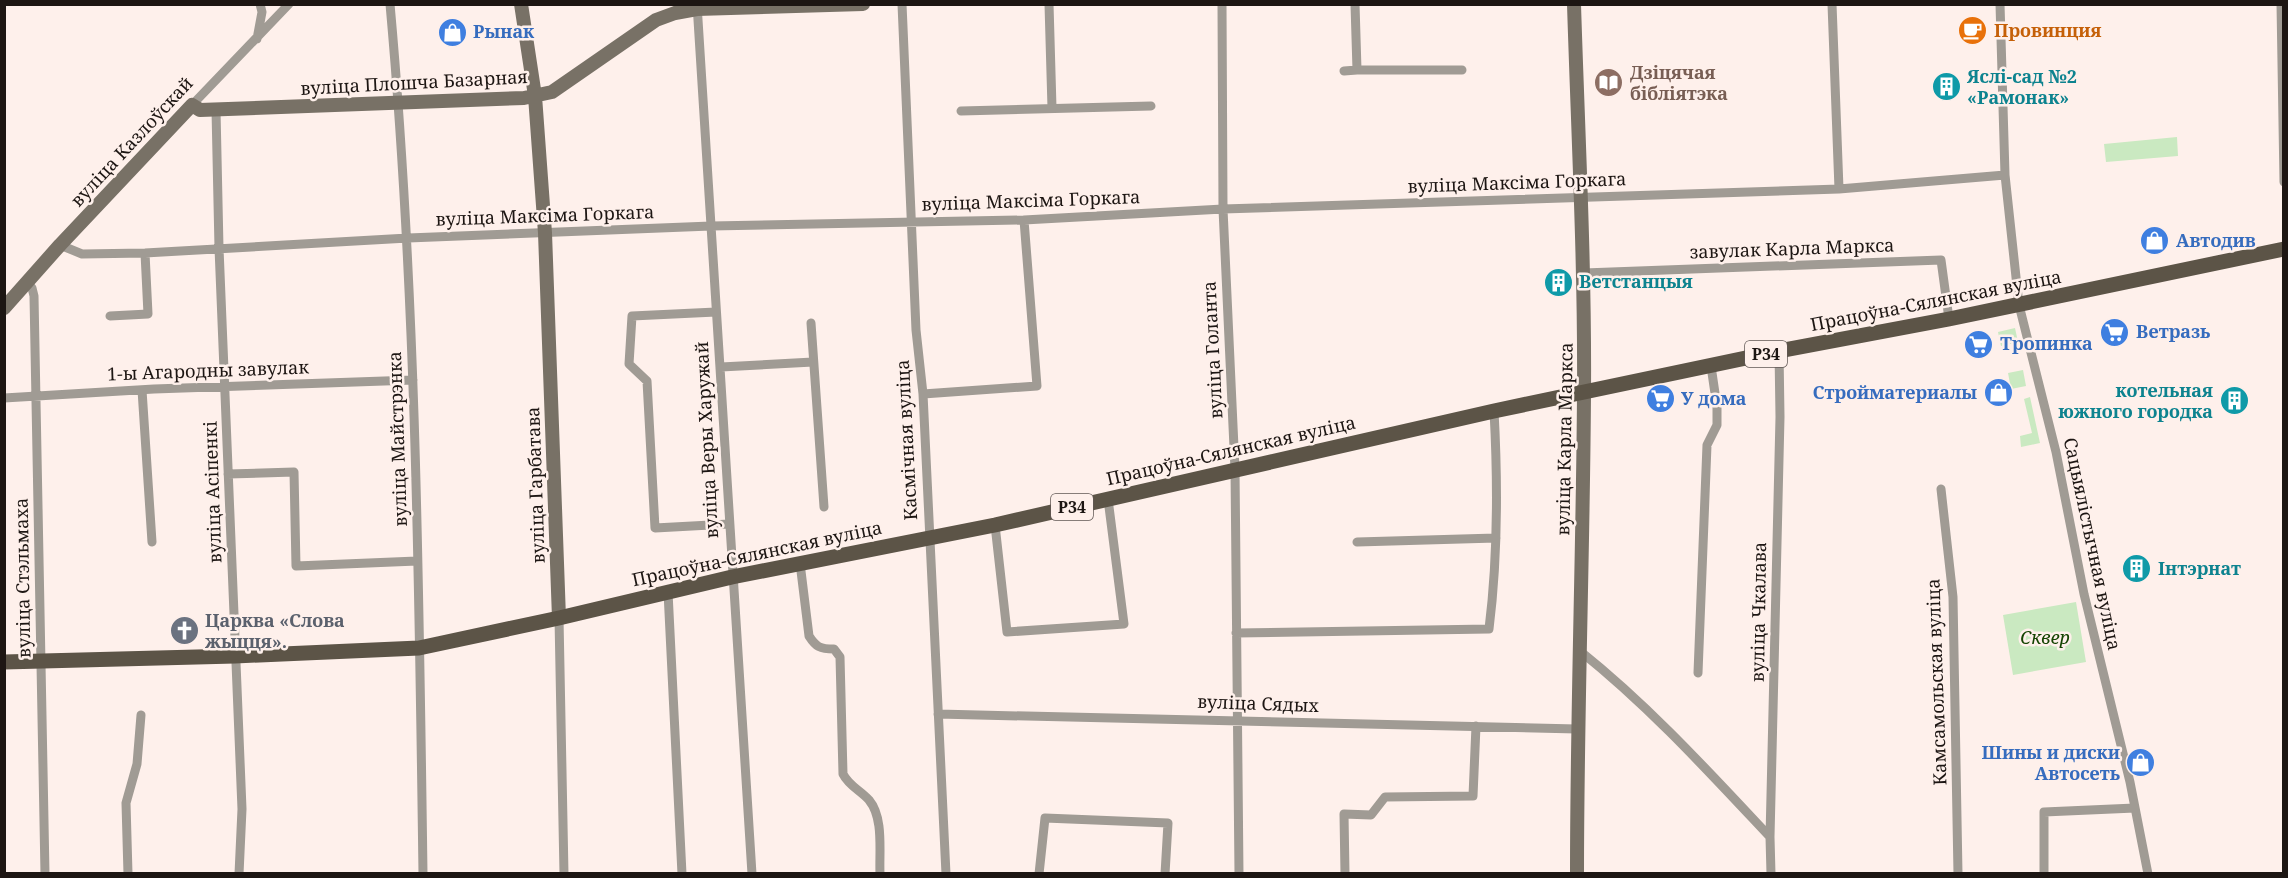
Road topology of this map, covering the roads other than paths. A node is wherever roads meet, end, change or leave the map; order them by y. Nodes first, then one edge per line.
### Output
1 (260, 4) edge
2 (290, 4) edge
3 (390, 4) edge
4 (521, 4) edge
5 (863, 4) edge
6 (902, 4) edge
7 (1049, 4) edge
8 (1222, 4) edge
9 (1355, 4) edge
10 (1574, 4) edge
11 (1832, 4) edge
12 (2000, 4) edge
13 (2281, 4) edge
14 (697, 7) edge
15 (257, 39) junction
16 (1357, 70) junction
17 (1462, 70) dead end
18 (1344, 71) dead end
19 (535, 96) junction
20 (399, 103) junction
21 (192, 105) junction
22 (1151, 106) dead end
23 (1052, 108) junction
24 (216, 110) junction
25 (961, 111) dead end
26 (2005, 175) junction
27 (2283, 182) edge
28 (1839, 189) junction
29 (1581, 198) junction
30 (1223, 208) junction
31 (1024, 220) junction
32 (911, 222) junction
33 (711, 226) junction
34 (545, 233) junction
35 (408, 238) junction
36 (60, 245) junction
37 (219, 248) junction
38 (2283, 249) edge
39 (145, 253) junction
40 (1584, 273) junction
41 (28, 283) junction
42 (2019, 305) junction
43 (4, 308) edge
44 (716, 312) junction
45 (110, 316) dead end
46 (1949, 319) junction
47 (811, 323) dead end
48 (1779, 351) junction
49 (813, 362) junction
50 (1711, 366) junction
51 (721, 368) junction
52 (413, 380) junction
53 (225, 387) junction
54 (142, 390) junction
55 (922, 394) junction
56 (1584, 394) junction
57 (36, 396) junction
58 (4, 398) edge
59 (1494, 411) junction
60 (1235, 469) junction
61 (228, 474) junction
62 (1941, 489) dead end
63 (1108, 499) junction
64 (824, 507) dead end
65 (729, 524) junction
66 (995, 525) junction
67 (929, 538) junction
68 (1496, 538) junction
69 (152, 542) dead end
70 (1357, 542) dead end
71 (417, 561) junction
72 (800, 563) junction
73 (732, 577) junction
74 (668, 592) junction
75 (559, 618) junction
76 (1236, 633) junction
77 (419, 648) junction
78 (1580, 651) junction
79 (235, 656) junction
80 (4, 662) edge
81 (42, 662) junction
82 (1698, 673) dead end
83 (938, 714) junction
84 (141, 715) dead end
85 (1236, 719) junction
86 (1476, 726) junction
87 (1577, 729) junction
88 (2135, 808) junction
89 (1770, 837) junction
90 (45, 873) edge
91 (128, 873) edge
92 (239, 873) edge
93 (423, 873) edge
94 (564, 873) edge
95 (682, 873) edge
96 (753, 873) edge
97 (880, 873) edge
98 (946, 873) edge
99 (1039, 873) edge
100 (1165, 873) edge
101 (1239, 873) edge
102 (1345, 873) edge
103 (1577, 873) edge
104 (1772, 873) edge
105 (1958, 873) edge
106 (2044, 873) edge
107 (2148, 873) edge

1 - 15 street
2 - 15 street, вуліца Казлоўскай
3 - 20 street, вуліца Майстрэнка
4 - 19 street, вуліца Гарбатава
5 - 14 street, вуліца Плошча Базарная
6 - 32 street, Касмічная вуліца
7 - 23 street
8 - 30 street, вуліца Голанта
9 - 16 street
10 - 29 street, вуліца Карла Маркса
11 - 28 street
12 - 26 street, Сацыялістычная вуліца
13 - 27 street
14 - 19 street, вуліца Плошча Базарная
14 - 33 street, вуліца Веры Харужай
15 - 21 street, вуліца Казлоўскай
16 - 17 street
16 - 18 street
19 - 20 street, вуліца Плошча Базарная
19 - 34 street, вуліца Гарбатава
20 - 24 street, вуліца Плошча Базарная
20 - 35 street, вуліца Майстрэнка
21 - 24 street, вуліца Плошча Базарная
21 - 36 street, вуліца Казлоўскай
22 - 23 street
23 - 25 street
24 - 37 street, вуліца Асіпенкі
26 - 28 street, вуліца Максіма Горкага
26 - 42 street, Сацыялістычная вуліца
28 - 29 street, вуліца Максіма Горкага
29 - 30 street, вуліца Максіма Горкага
29 - 40 street, вуліца Карла Маркса
30 - 31 street, вуліца Максіма Горкага
30 - 60 street, вуліца Голанта
31 - 32 street, вуліца Максіма Горкага
31 - 55 street
32 - 33 street, вуліца Максіма Горкага
32 - 55 street, Касмічная вуліца
33 - 34 street, вуліца Максіма Горкага
33 - 44 street, вуліца Веры Харужай
34 - 35 street, вуліца Максіма Горкага
34 - 75 street, вуліца Гарбатава
35 - 37 street, вуліца Максіма Горкага
35 - 52 street, вуліца Майстрэнка
36 - 39 street, вуліца Максіма Горкага
36 - 41 street, вуліца Казлоўскай
37 - 39 street, вуліца Максіма Горкага
37 - 53 street, вуліца Асіпенкі
38 - 42 main road, Працоўна-Сялянская вуліца / Р34
39 - 45 street
40 - 46 street, завулак Карла Маркса
40 - 56 street, вуліца Карла Маркса
41 - 43 street, вуліца Казлоўскай
41 - 57 street, вуліца Стэльмаха
42 - 46 main road, Працоўна-Сялянская вуліца / Р34
42 - 88 street, Сацыялістычная вуліца
44 - 51 street, вуліца Веры Харужай
44 - 65 street
46 - 48 main road, Працоўна-Сялянская вуліца / Р34
47 - 49 street
48 - 50 main road, Працоўна-Сялянская вуліца / Р34
48 - 89 street, вуліца Чкалава
49 - 51 street
49 - 64 street
50 - 56 main road, Працоўна-Сялянская вуліца / Р34
50 - 82 street
51 - 65 street, вуліца Веры Харужай
52 - 53 street, 1-ы Агародны завулак
52 - 71 street, вуліца Майстрэнка
53 - 54 street, 1-ы Агародны завулак
53 - 61 street, вуліца Асіпенкі
54 - 57 street, 1-ы Агародны завулак
54 - 69 street
55 - 67 street, Касмічная вуліца
56 - 59 main road, Працоўна-Сялянская вуліца / Р34
56 - 78 street, вуліца Карла Маркса
57 - 58 street, 1-ы Агародны завулак
57 - 81 street, вуліца Стэльмаха
59 - 60 main road, Працоўна-Сялянская вуліца / Р34
59 - 68 street
60 - 63 main road, Працоўна-Сялянская вуліца / Р34
60 - 76 street, вуліца Голанта
61 - 71 street
61 - 79 street, вуліца Асіпенкі
62 - 105 street, Камсамольская вуліца
63 - 66 main road, Працоўна-Сялянская вуліца / Р34
63 - 66 street
65 - 73 street, вуліца Веры Харужай
66 - 67 main road, Працоўна-Сялянская вуліца / Р34
67 - 72 main road, Працоўна-Сялянская вуліца / Р34
67 - 83 street, Касмічная вуліца
68 - 70 street
68 - 76 street
71 - 77 street, вуліца Майстрэнка
72 - 73 main road, Працоўна-Сялянская вуліца / Р34
72 - 97 street
73 - 74 main road, Працоўна-Сялянская вуліца / Р34
73 - 96 street, вуліца Веры Харужай
74 - 75 main road, Працоўна-Сялянская вуліца / Р34
74 - 95 street
75 - 77 main road, Працоўна-Сялянская вуліца / Р34
75 - 94 street, вуліца Гарбатава
76 - 85 street, вуліца Голанта
77 - 79 main road, Працоўна-Сялянская вуліца / Р34
77 - 93 street, вуліца Майстрэнка
78 - 87 street, вуліца Карла Маркса
78 - 89 street
79 - 81 main road, Працоўна-Сялянская вуліца / Р34
79 - 92 street, вуліца Асіпенкі
80 - 81 main road, Працоўна-Сялянская вуліца / Р34
81 - 90 street, вуліца Стэльмаха
83 - 85 street, вуліца Сядых
83 - 98 street, Касмічная вуліца
84 - 91 street
85 - 86 street, вуліца Сядых
85 - 101 street, вуліца Голанта
86 - 87 street, вуліца Сядых
86 - 102 street
87 - 103 street, вуліца Карла Маркса
88 - 106 street
88 - 107 street, Сацыялістычная вуліца
89 - 104 street, вуліца Чкалава
99 - 100 street

